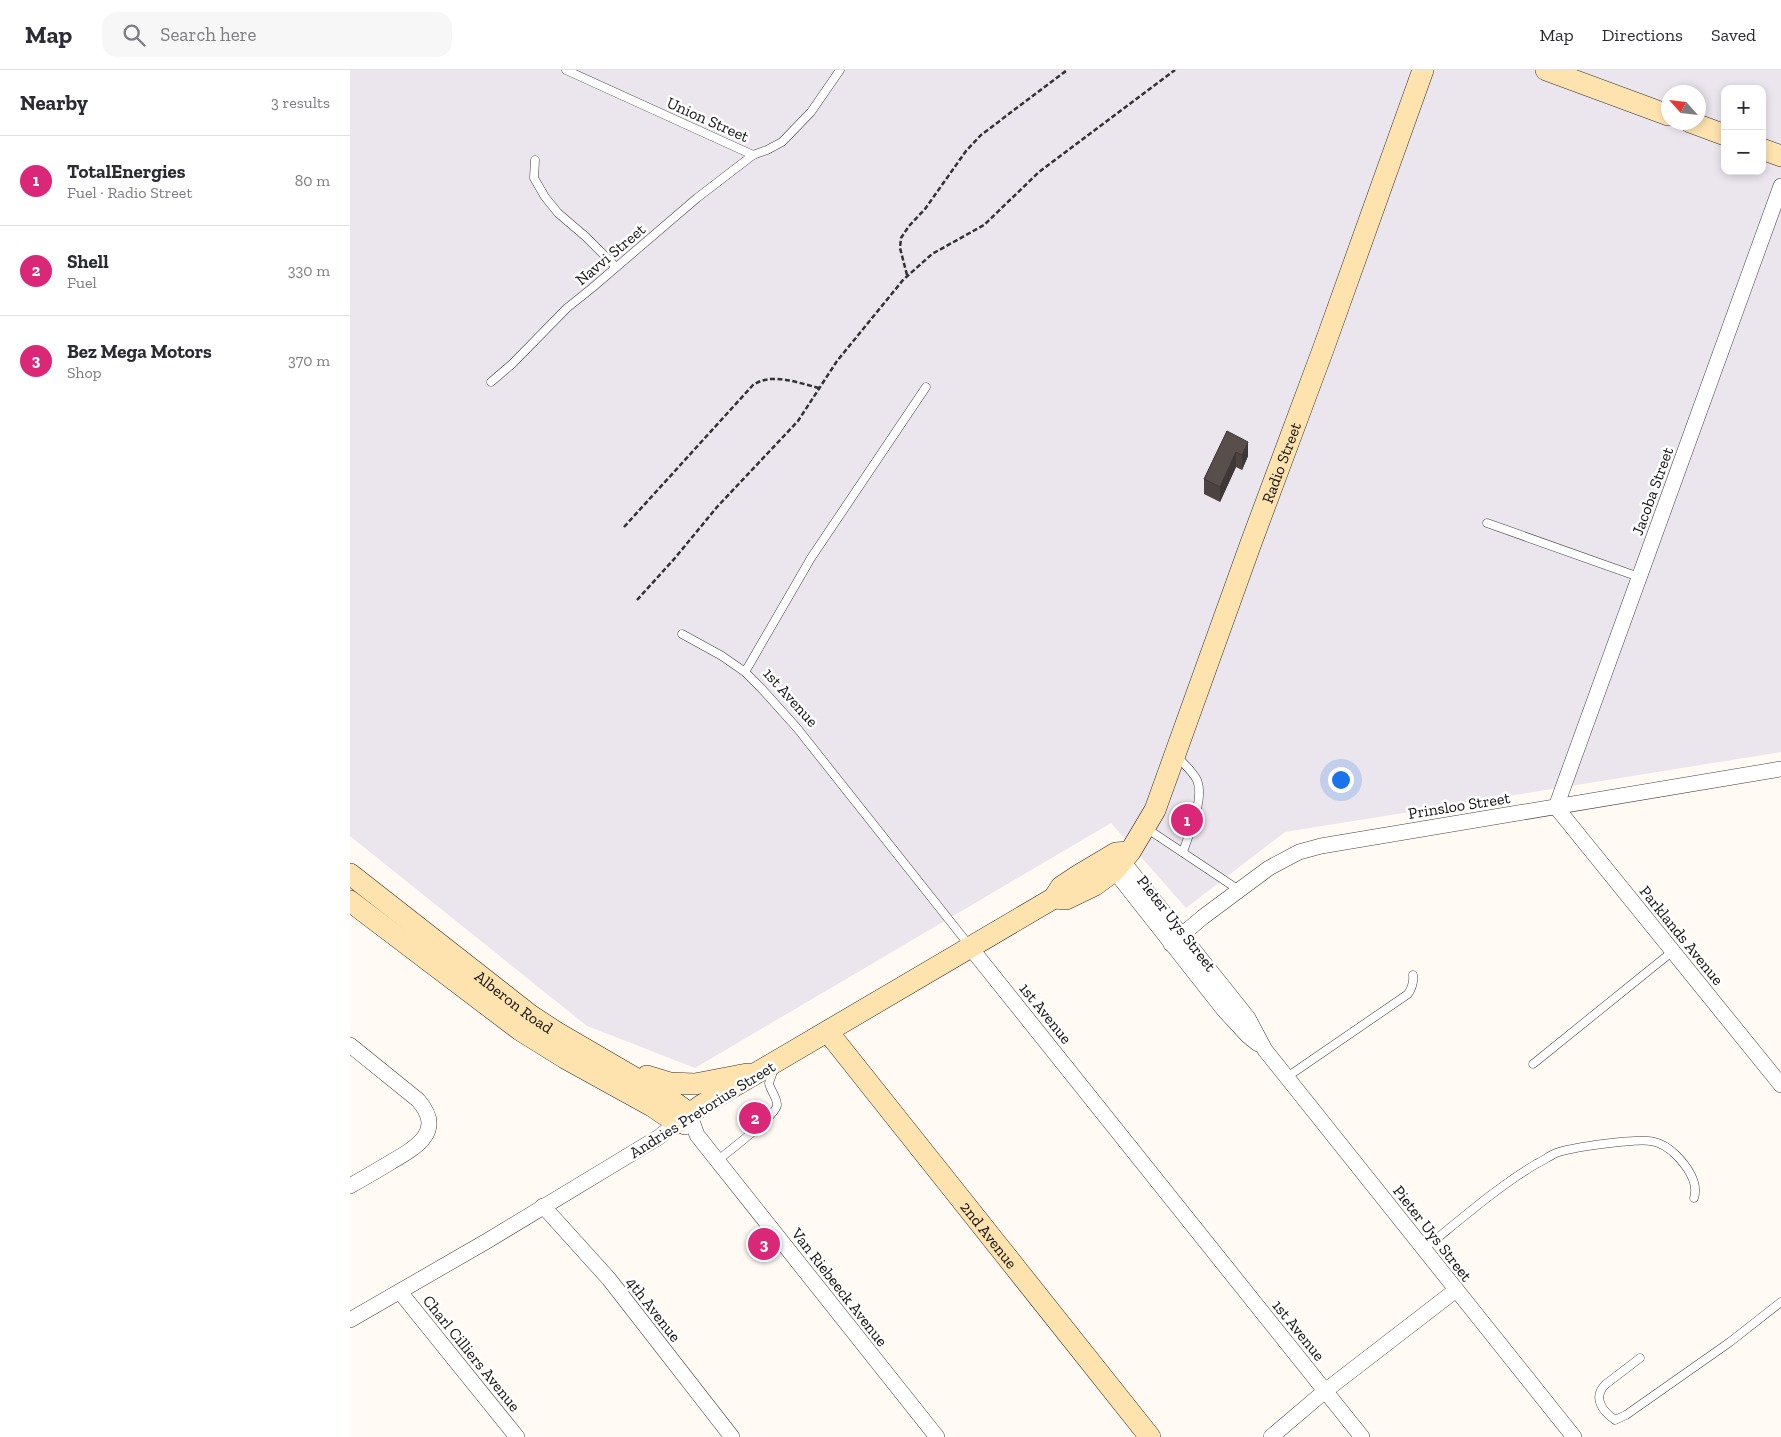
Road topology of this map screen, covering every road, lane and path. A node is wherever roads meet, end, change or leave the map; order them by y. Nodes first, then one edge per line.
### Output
1 (566, 70) edge
2 (840, 70) edge
3 (1067, 70) edge
4 (1175, 70) edge
5 (1423, 70) edge
6 (1546, 70) edge
7 (1661, 111) edge
8 (1706, 128) edge
9 (1721, 134) edge
10 (1766, 150) edge
11 (754, 155) junction
12 (1781, 156) edge
13 (535, 160) dead end
14 (1781, 186) edge
15 (616, 267) junction
16 (908, 275) junction
17 (491, 382) dead end
18 (926, 387) dead end
19 (819, 388) junction
20 (1488, 523) dead end
21 (624, 527) dead end
22 (1640, 577) junction
23 (638, 600) dead end
24 (682, 634) dead end
25 (745, 672) junction
26 (1175, 754) junction
27 (1780, 770) edge
28 (1556, 807) junction
29 (1146, 828) junction
30 (1183, 852) junction
31 (1118, 859) junction
32 (350, 874) edge
33 (1239, 890) junction
34 (350, 901) edge
35 (1177, 939) junction
36 (970, 946) junction
37 (1673, 951) junction
38 (1413, 975) dead end
39 (828, 1032) junction
40 (350, 1046) edge
41 (604, 1060) junction
42 (1533, 1064) dead end
43 (768, 1067) junction
44 (1287, 1077) junction
45 (1781, 1085) edge
46 (683, 1118) junction
47 (718, 1160) junction
48 (350, 1186) edge
49 (1694, 1198) dead end
50 (543, 1206) junction
51 (1424, 1249) junction
52 (1456, 1290) junction
53 (400, 1292) junction
54 (1781, 1302) edge
55 (350, 1320) edge
56 (1640, 1358) dead end
57 (1325, 1391) junction
58 (517, 1437) edge
59 (732, 1437) edge
60 (938, 1437) edge
61 (1150, 1437) edge
62 (1271, 1437) edge
63 (1362, 1437) edge
64 (1574, 1437) edge

1 - 11 lane, Union Street
2 - 11 lane, Union Street
3 - 16 path
4 - 16 path
5 - 26 main road, Radio Street
6 - 7 main road
8 - 9 main road
10 - 12 main road
11 - 15 lane, Navvi Street
13 - 15 lane
14 - 22 street, Jacoba Street
15 - 17 lane, Navvi Street
16 - 19 path
18 - 25 lane
19 - 21 path
19 - 23 path
20 - 22 lane
22 - 28 street, Jacoba Street
24 - 25 lane, 1st Avenue
25 - 36 lane, 1st Avenue
26 - 29 main road, Radio Street
26 - 30 lane
27 - 28 street, Prinsloo Street
28 - 33 street, Prinsloo Street
28 - 37 street, Parklands Avenue
29 - 30 lane
29 - 31 main road, Radio Street
30 - 33 lane
31 - 35 street, Pieter Uys Street
31 - 36 main road, Andries Pretorius Street
32 - 41 main road, Alberon Road
33 - 35 street, Prinsloo Street
34 - 46 main road, Alberon Road
35 - 44 street, Pieter Uys Street
36 - 39 main road, Andries Pretorius Street
36 - 57 street, 1st Avenue
37 - 42 lane
37 - 45 street, Parklands Avenue
38 - 44 lane
39 - 43 main road, Andries Pretorius Street
39 - 61 main road, 2nd Avenue
40 - 48 street
41 - 43 main road
41 - 46 main road, Alberon Road
43 - 46 main road, Andries Pretorius Street
43 - 47 lane
44 - 51 street, Pieter Uys Street
46 - 47 street, Van Riebeeck Avenue
46 - 50 street, Andries Pretorius Street
47 - 60 street, Van Riebeeck Avenue
49 - 51 lane
50 - 53 street, Andries Pretorius Street
50 - 59 street, 4th Avenue
51 - 52 street, Pieter Uys Street
52 - 57 street
52 - 64 street, Pieter Uys Street
53 - 55 street, Andries Pretorius Street
53 - 58 street, Charl Cilliers Avenue
54 - 56 lane
57 - 62 street
57 - 63 street, 1st Avenue

